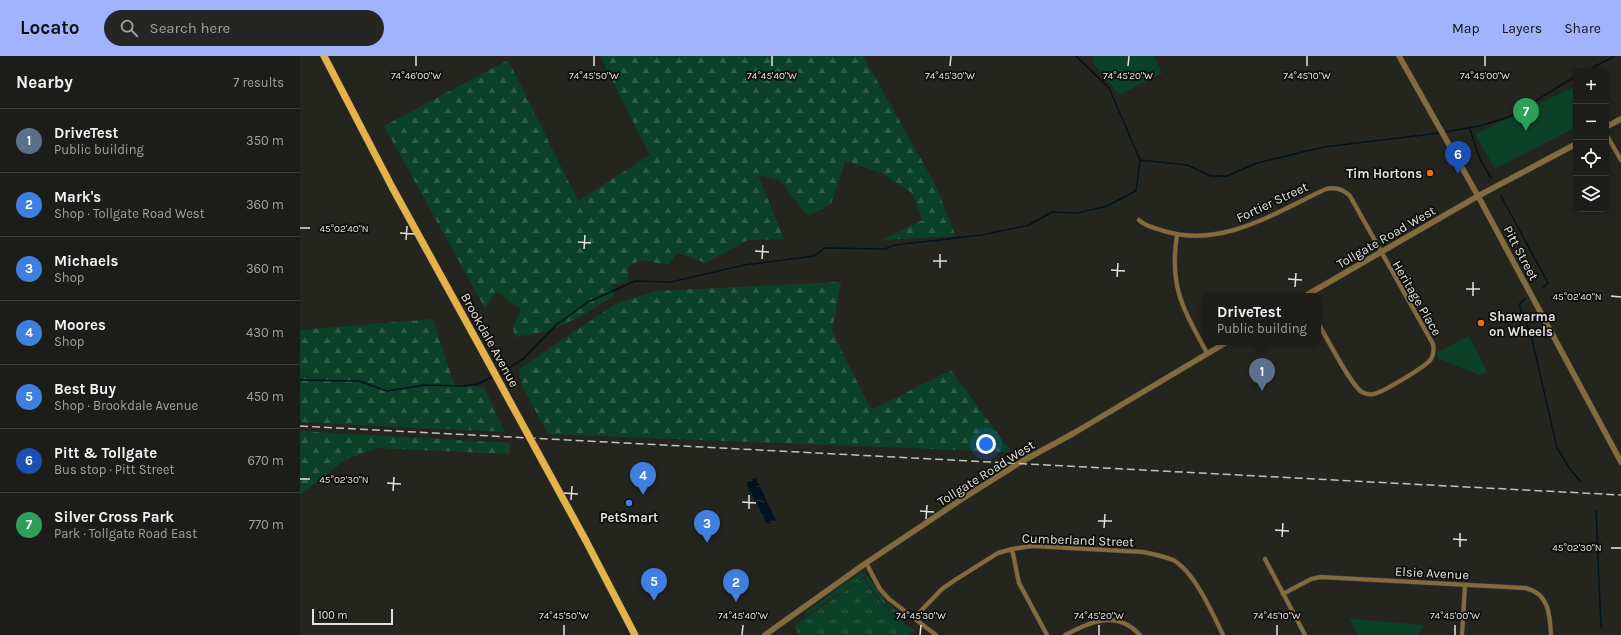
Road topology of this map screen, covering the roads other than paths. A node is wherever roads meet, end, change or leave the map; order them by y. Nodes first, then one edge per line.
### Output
1 (324, 56) edge
2 (1399, 56) edge
3 (1621, 119) edge
4 (1609, 125) edge
5 (1609, 139) edge
6 (1573, 146) edge
7 (1621, 160) edge
8 (1478, 196) junction
9 (1140, 220) dead end
10 (1178, 234) junction
11 (1380, 253) junction
12 (1310, 293) edge
13 (1321, 328) edge
14 (1222, 345) edge
15 (1207, 354) junction
16 (1621, 462) edge
17 (1012, 549) junction
18 (1265, 559) dead end
19 (866, 564) junction
20 (1465, 585) junction
21 (1284, 594) junction
22 (914, 618) junction
23 (635, 635) edge
24 (765, 635) edge
25 (936, 635) edge
26 (1047, 635) edge
27 (1065, 635) edge
28 (1140, 635) edge
29 (1224, 635) edge
30 (1305, 635) edge
31 (1462, 635) edge
32 (1552, 635) edge

1 - 23 main road, Brookdale Avenue, bridge
2 - 8 street, Pitt Street
3 - 4 street
5 - 7 street
6 - 8 street, Tollgate Road West
8 - 11 street, Tollgate Road West
8 - 16 street, Pitt Street
9 - 10 street, Fortier Street
10 - 11 street, Fortier Street
10 - 15 street
11 - 12 street, Tollgate Road West
11 - 13 street, Heritage Place
14 - 15 street, Tollgate Road West
15 - 19 street, Tollgate Road West
17 - 22 street, Cumberland Street
17 - 26 street
17 - 29 street, Cumberland Street
18 - 21 street
19 - 22 street
19 - 24 street, Tollgate Road West
20 - 21 street, Elsie Avenue
20 - 31 street
20 - 32 street, Elsie Avenue
21 - 30 street
22 - 25 street
27 - 28 street

